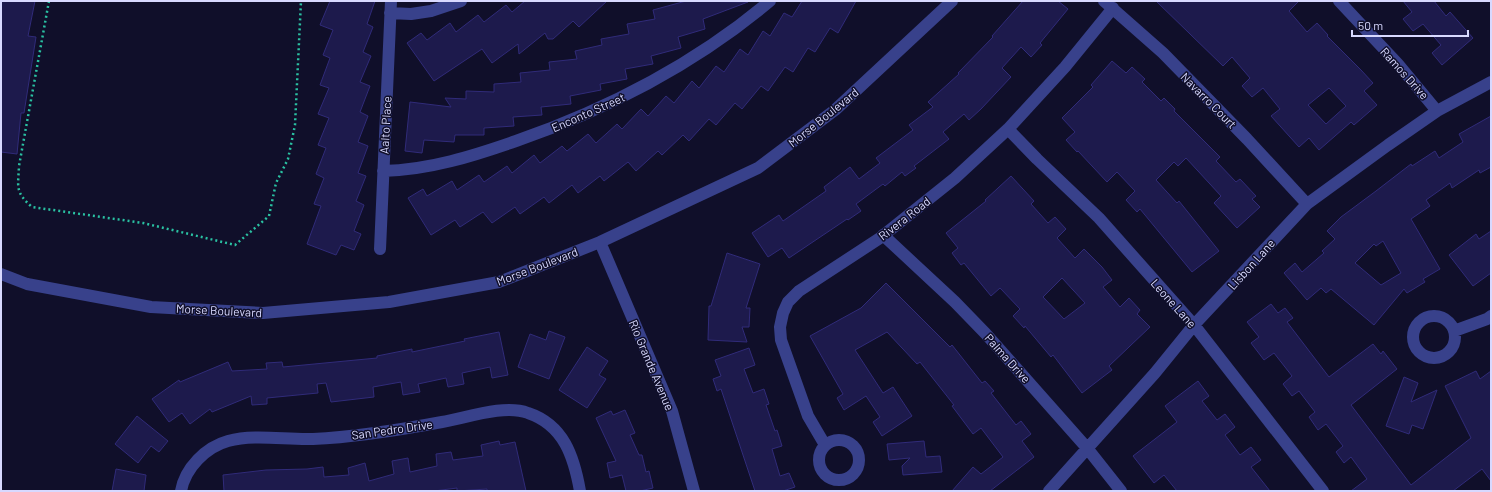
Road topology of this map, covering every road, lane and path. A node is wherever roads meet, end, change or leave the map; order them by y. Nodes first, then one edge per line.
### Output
1 (49, 1) edge
2 (301, 1) edge
3 (461, 1) edge
4 (770, 1) edge
5 (952, 1) edge
6 (1339, 1) edge
7 (1108, 5) edge
8 (391, 7) edge
9 (1491, 82) edge
10 (1437, 111) junction
11 (1008, 129) junction
12 (383, 171) junction
13 (1307, 204) junction
14 (883, 235) junction
15 (600, 242) junction
16 (380, 249) dead end
17 (1, 274) edge
18 (1491, 316) edge
19 (1194, 326) junction
20 (1454, 331) dead end
21 (825, 445) dead end
22 (1087, 448) junction
23 (181, 491) edge
24 (580, 491) edge
25 (694, 491) edge
26 (1049, 491) edge
27 (1121, 491) edge
28 (1323, 491) edge

1 - 2 path
3 - 8 street
4 - 12 street, Enconto Street
5 - 15 street, Morse Boulevard
6 - 10 street, Ramos Drive
7 - 11 street, Rivera Road
7 - 13 street, Navarro Court
8 - 12 street, Aalto Place
9 - 10 street, Lisbon Lane
10 - 13 street, Lisbon Lane
11 - 14 street, Rivera Road
11 - 19 street, Leone Lane
12 - 16 street, Aalto Place
13 - 19 street, Lisbon Lane
14 - 21 street, Rivera Road
14 - 22 street, Palma Drive
15 - 17 street, Morse Boulevard
15 - 25 street, Rio Grande Avenue
18 - 20 street
19 - 22 street, Lisbon Lane
19 - 28 street, Leone Lane
22 - 26 street, Lisbon Lane
22 - 27 street, Palma Drive
23 - 24 street, San Pedro Drive

